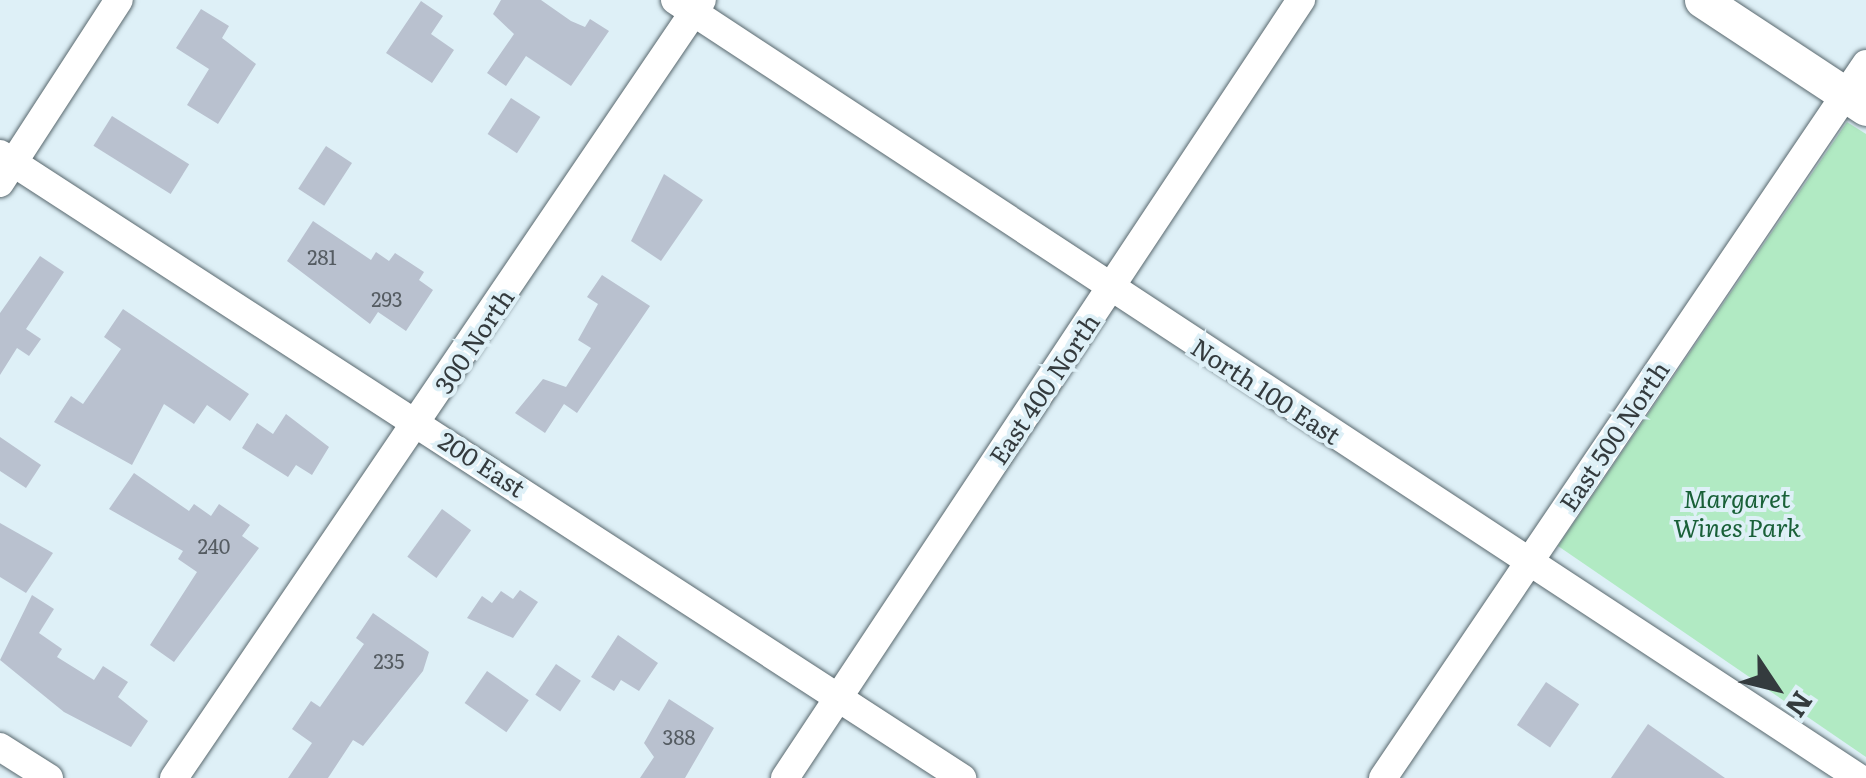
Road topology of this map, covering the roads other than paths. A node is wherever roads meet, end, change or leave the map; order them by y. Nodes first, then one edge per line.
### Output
1 (120, 0) edge
2 (1301, 0) edge
3 (1702, 0) edge
4 (691, 4) edge
5 (1866, 64) edge
6 (1856, 102) edge
7 (4, 166) edge
8 (1110, 289) junction
9 (420, 423) junction
10 (1528, 562) junction
11 (838, 697) junction
12 (0, 747) edge
13 (49, 778) edge
14 (174, 778) edge
15 (785, 778) edge
16 (962, 778) edge
17 (1383, 778) edge
18 (1859, 778) edge

1 - 7 street
2 - 8 street, East 400 North
3 - 6 street
4 - 8 street, North 100 East
4 - 9 street, 300 North
5 - 6 street, East 500 North
6 - 10 street, East 500 North
7 - 9 street, 200 East
8 - 10 street, North 100 East
8 - 11 street, East 400 North
9 - 11 street, 200 East
9 - 14 street, 300 North
10 - 17 street, East 500 North
10 - 18 street, North 100 East
11 - 15 street, East 400 North
11 - 16 street, 200 East
12 - 13 street

